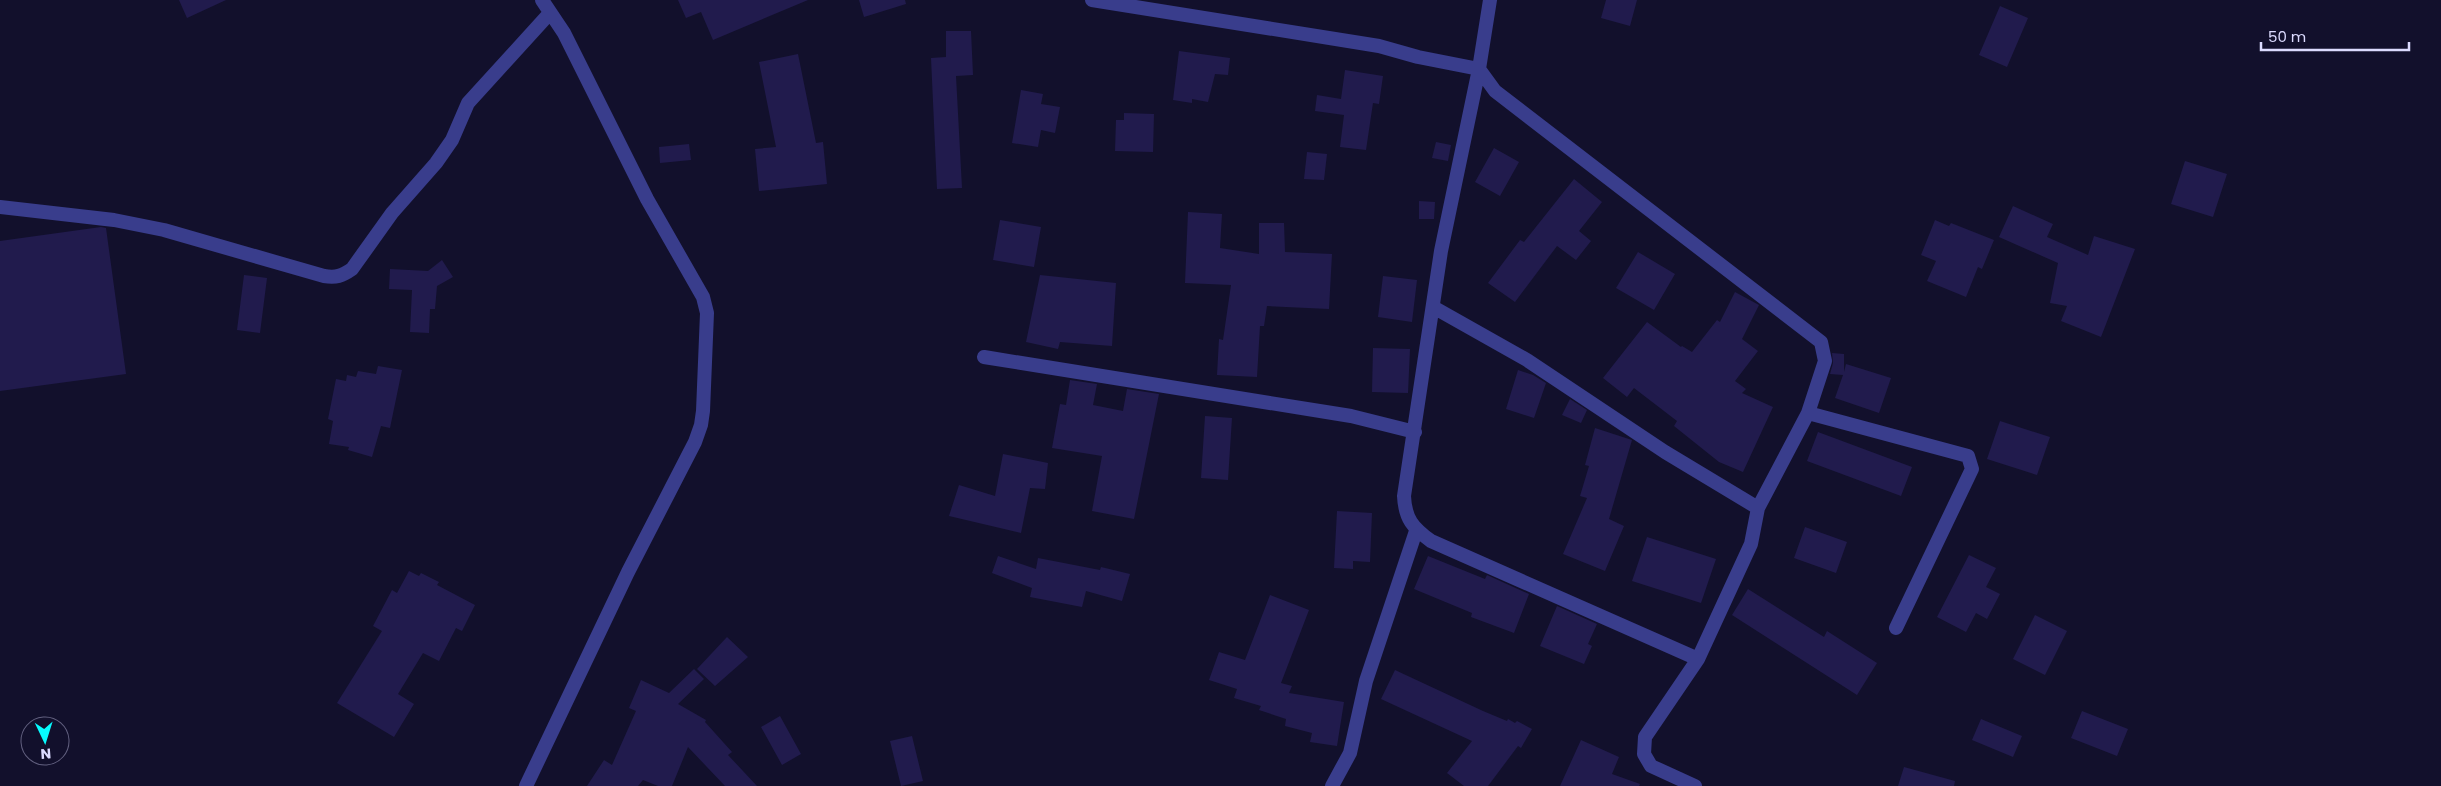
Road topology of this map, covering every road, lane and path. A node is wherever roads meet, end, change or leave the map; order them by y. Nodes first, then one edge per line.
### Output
1 (542, 0) edge
2 (1092, 0) edge
3 (1490, 0) edge
4 (549, 14) junction
5 (1479, 69) junction
6 (0, 207) edge
7 (1433, 307) junction
8 (984, 358) dead end
9 (1808, 413) junction
10 (1415, 432) junction
11 (1758, 508) junction
12 (1416, 531) junction
13 (1896, 628) dead end
14 (1698, 659) junction
15 (526, 786) edge
16 (1332, 786) edge
17 (1695, 786) edge

1 - 4 street
2 - 5 street
3 - 5 street
4 - 6 street
4 - 15 street
5 - 7 street
5 - 9 street
7 - 10 street
7 - 11 street
8 - 10 street
9 - 11 street
9 - 13 street
10 - 12 street
11 - 14 street
12 - 14 street
12 - 16 street
14 - 17 street

